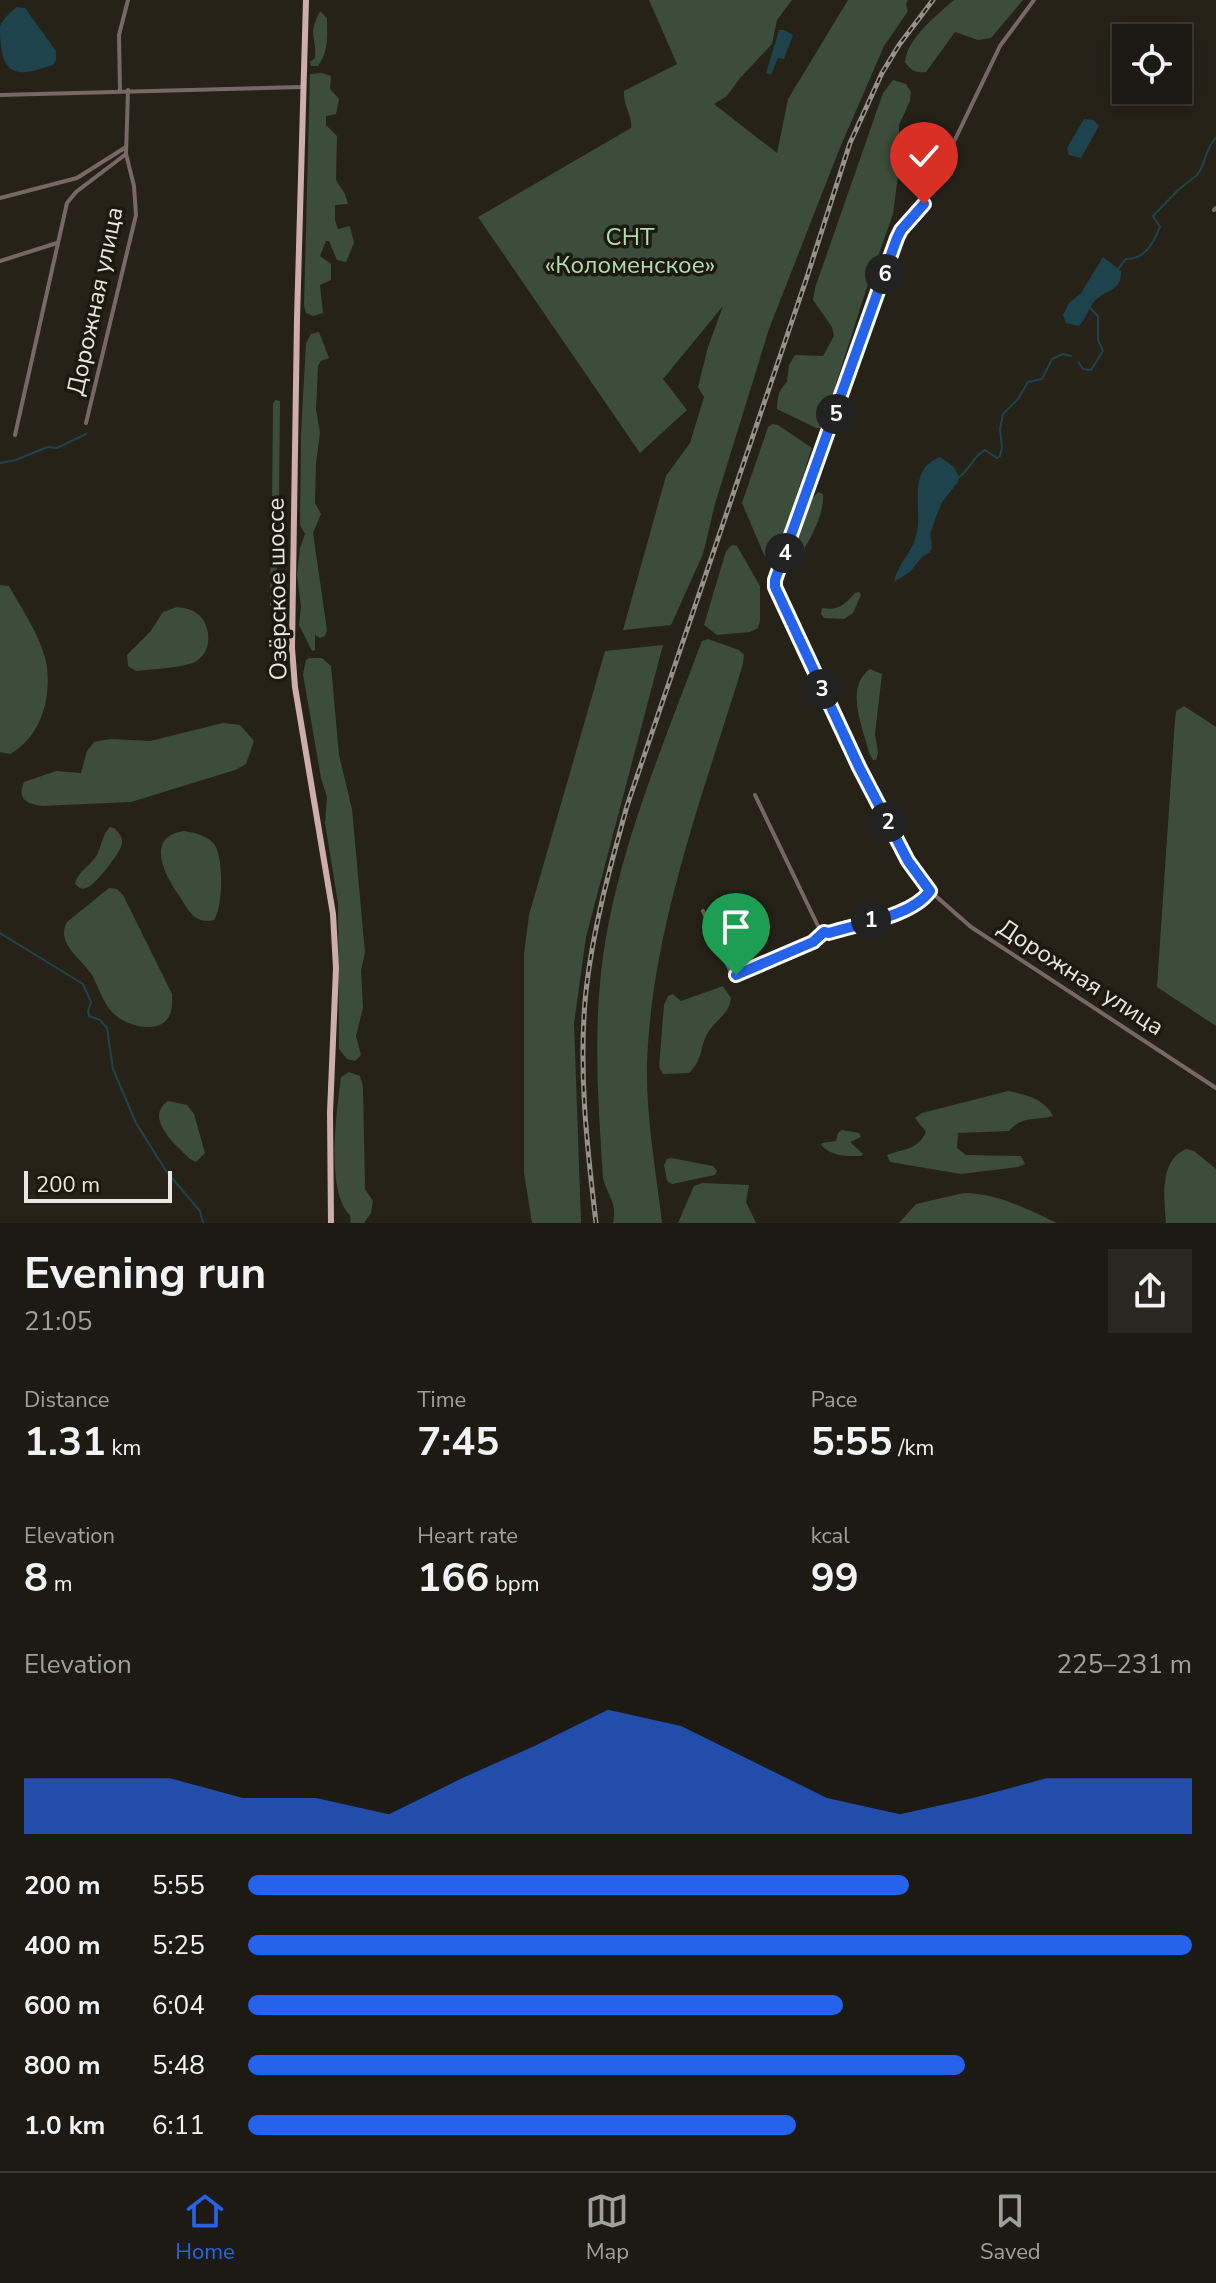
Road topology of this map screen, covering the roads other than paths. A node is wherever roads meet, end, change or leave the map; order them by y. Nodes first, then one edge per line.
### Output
1 (128, 0) edge
2 (306, 0) edge
3 (1034, 0) edge
4 (303, 87) junction
5 (128, 90) junction
6 (120, 91) junction
7 (0, 95) edge
8 (126, 147) junction
9 (126, 154) junction
10 (0, 198) edge
11 (57, 243) junction
12 (0, 261) edge
13 (86, 423) dead end
14 (15, 435) dead end
15 (755, 795) dead end
16 (930, 891) junction
17 (703, 911) dead end
18 (824, 932) junction
19 (1216, 1088) edge
20 (331, 1223) edge

1 - 6 street
2 - 4 main road, Озёрское шоссе
3 - 16 street, Дорожная улица
4 - 5 street
4 - 20 main road, Озёрское шоссе
5 - 6 street
5 - 8 street, Дорожная улица
6 - 7 street
8 - 9 street, Дорожная улица
8 - 10 street
9 - 11 street
9 - 13 street, Дорожная улица
11 - 12 street
11 - 14 street
15 - 18 street
16 - 18 street
16 - 19 street, Дорожная улица
17 - 18 street

